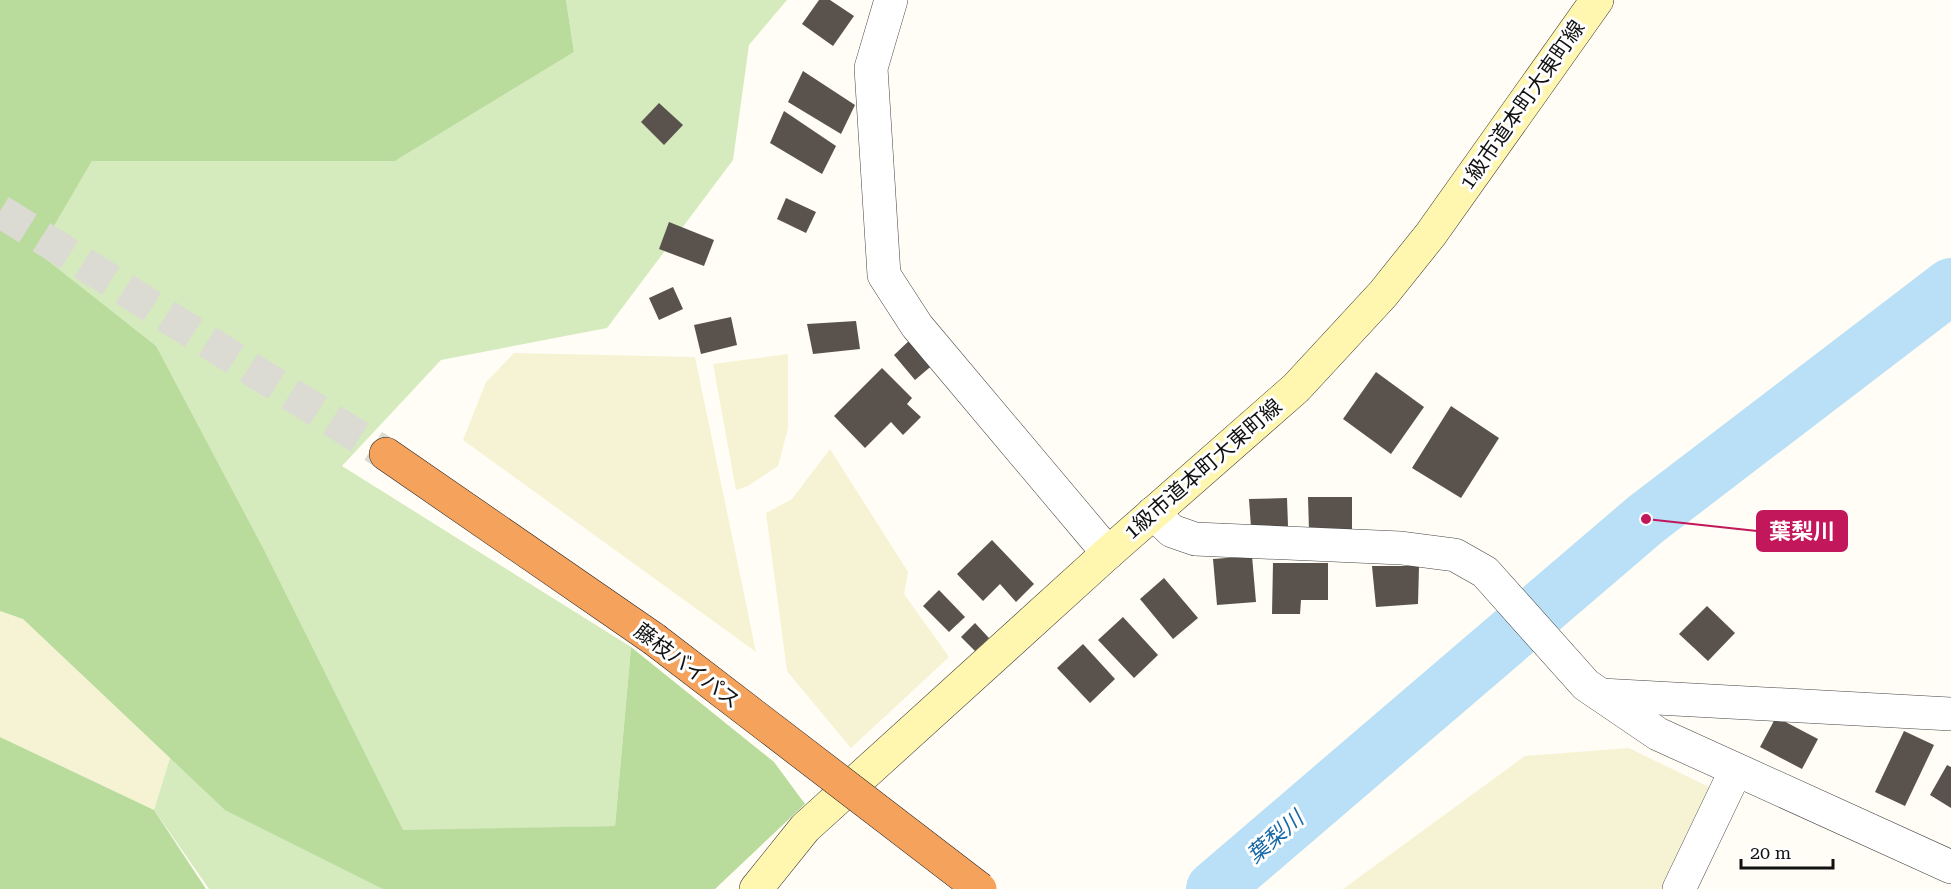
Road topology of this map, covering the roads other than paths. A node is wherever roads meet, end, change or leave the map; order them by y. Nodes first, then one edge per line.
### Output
1 (891, 0) edge
2 (1597, 0) edge
3 (386, 454) tunnel mouth
4 (1153, 513) junction
5 (1108, 553) junction
6 (1601, 695) junction
7 (1951, 714) edge
8 (1736, 770) junction
9 (1951, 867) edge
10 (756, 889) edge
11 (980, 889) edge
12 (1679, 889) edge

1 - 5 street
2 - 4 street, 1級市道本町大東町線
3 - 11 highway, 藤枝バイパス, bridge
4 - 5 street, 1級市道本町大東町線
4 - 6 street
5 - 10 street, 1級市道本町大東町線
6 - 7 street
6 - 8 street
8 - 9 street
8 - 12 street

